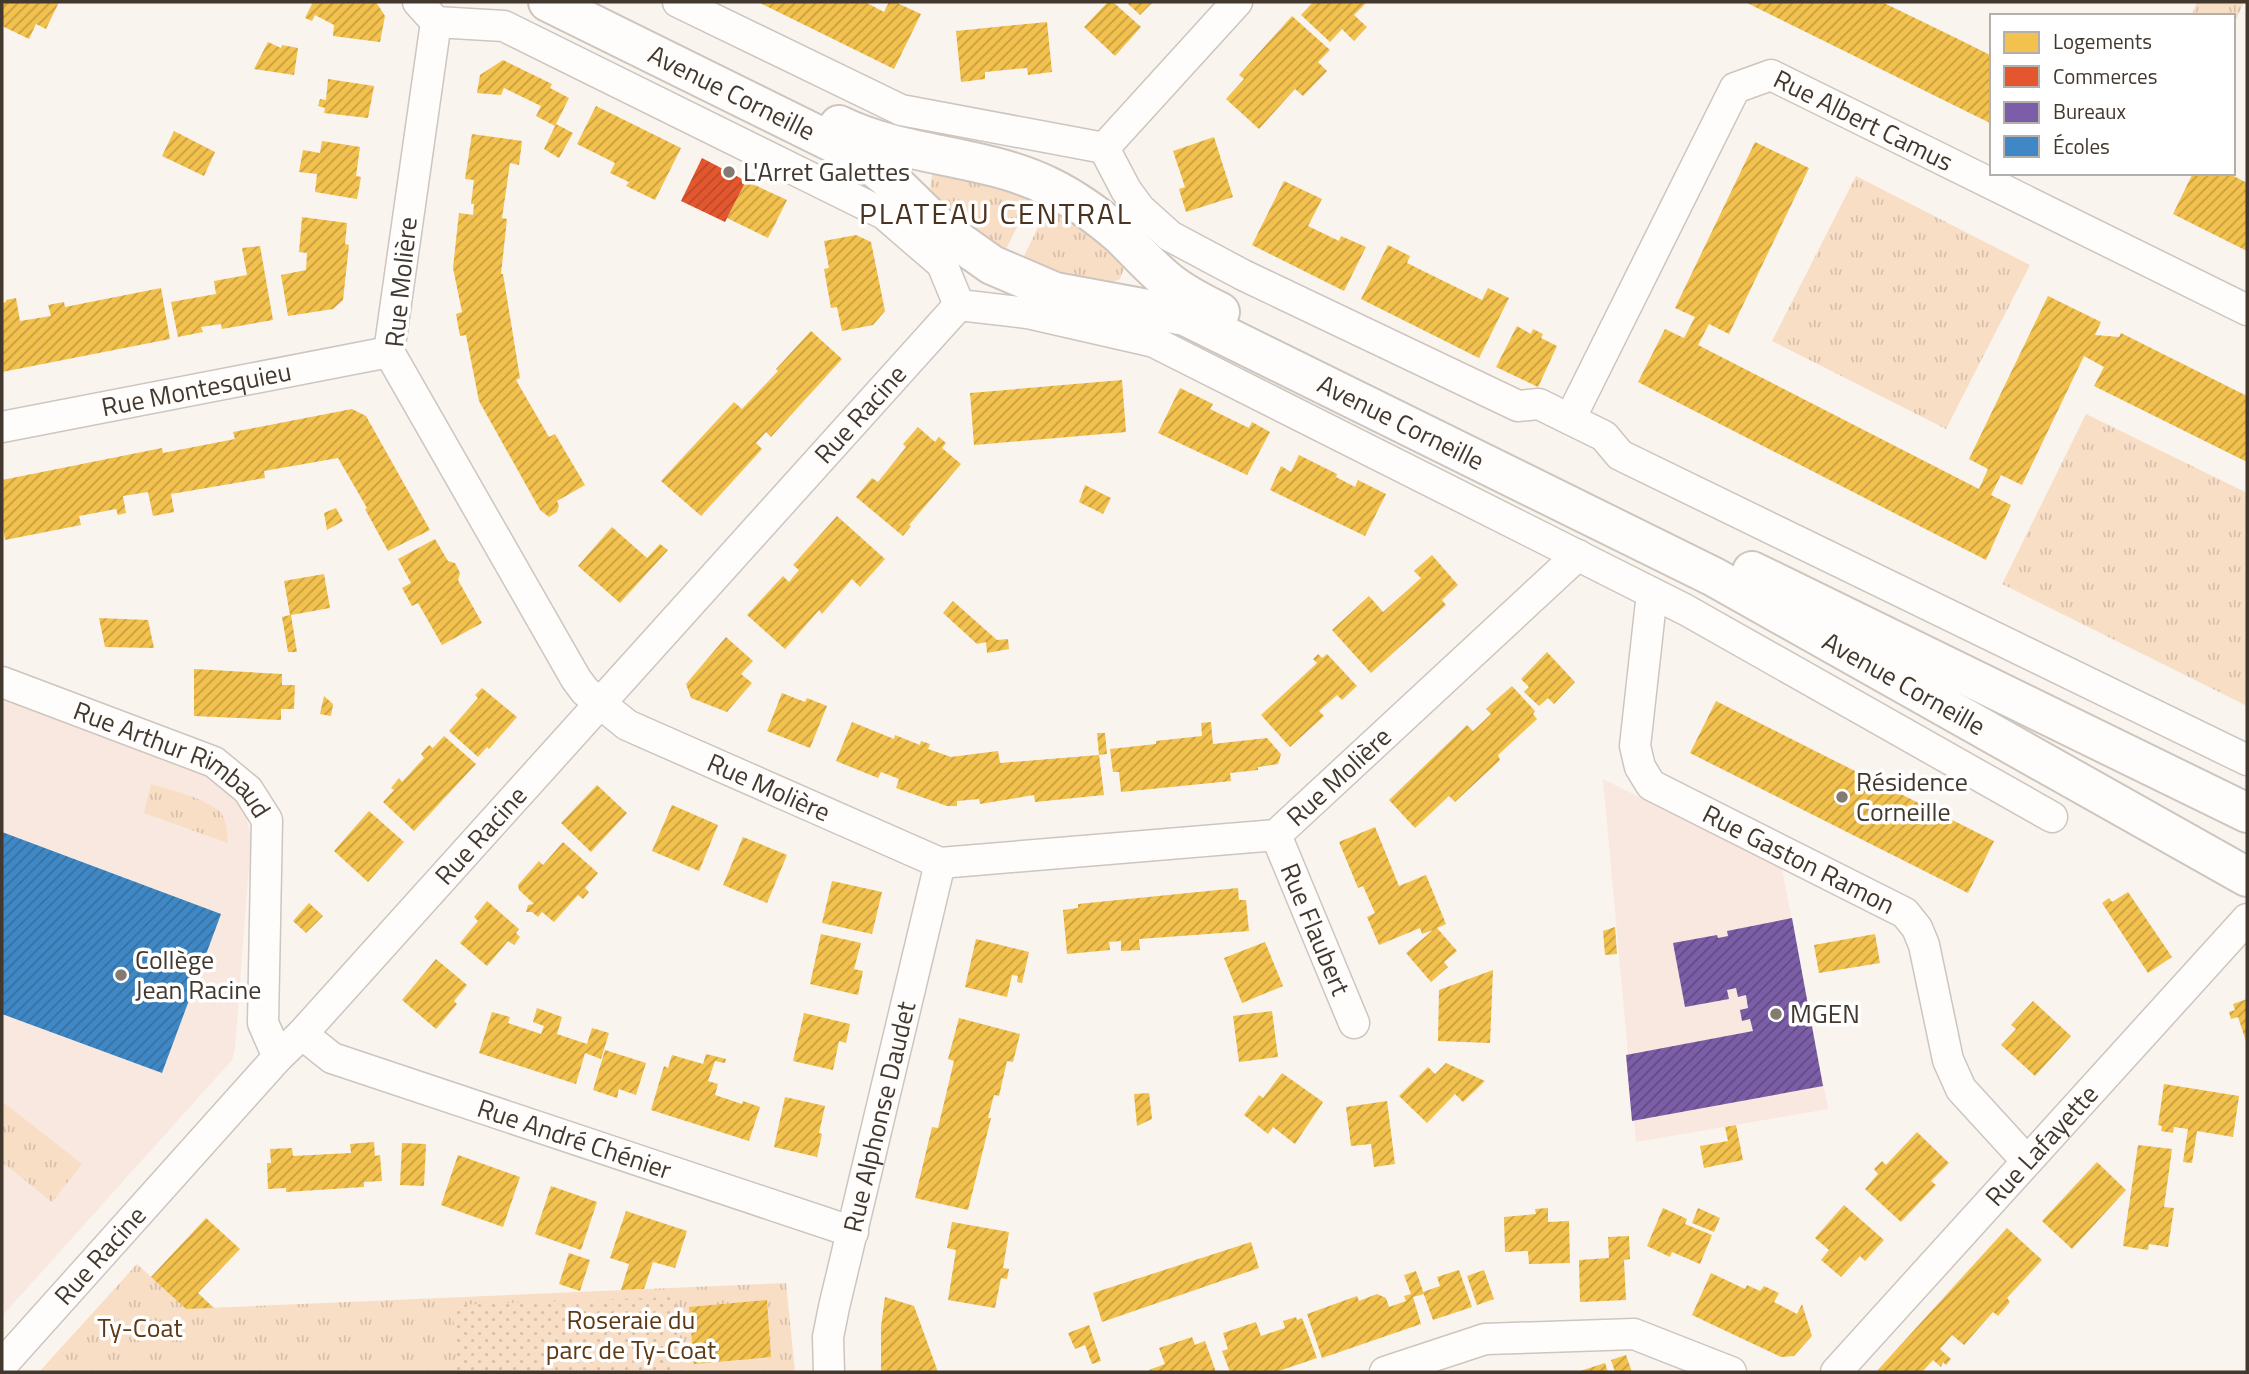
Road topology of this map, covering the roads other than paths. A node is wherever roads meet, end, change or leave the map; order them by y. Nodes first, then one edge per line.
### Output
1 (548, 2) edge
2 (594, 2) edge
3 (678, 2) edge
4 (1237, 2) edge
5 (427, 12) edge
6 (1104, 148) junction
7 (959, 305) junction
8 (2247, 310) edge
9 (389, 352) junction
10 (1570, 419) junction
11 (2, 427) edge
12 (1578, 555) junction
13 (1652, 593) junction
14 (2, 682) edge
15 (601, 704) junction
16 (2247, 760) edge
17 (2247, 813) edge
18 (2052, 817) dead end
19 (1276, 835) junction
20 (940, 863) junction
21 (2247, 877) edge
22 (2247, 919) edge
23 (1354, 1023) dead end
24 (302, 1034) junction
25 (278, 1057) junction
26 (2027, 1161) junction
27 (853, 1233) junction
28 (2, 1365) edge
29 (829, 1372) edge
30 (1385, 1372) edge
31 (1731, 1372) edge
32 (1836, 1372) edge

1 - 21 main road, Avenue Corneille
2 - 17 main road, Avenue Corneille
3 - 6 street
4 - 6 street
5 - 7 street, Avenue Corneille
5 - 9 street, Rue Molière
6 - 10 street
7 - 12 street, Avenue Corneille
7 - 15 street, Rue Racine
8 - 10 street, Rue Albert Camus
9 - 11 street, Rue Montesquieu
9 - 15 street, Rue Molière
10 - 16 street
12 - 13 street, Avenue Corneille
12 - 19 street, Rue Molière
13 - 18 street, Avenue Corneille
13 - 26 street, Rue Gaston Ramon
14 - 25 street, Rue Arthur Rimbaud
15 - 20 street, Rue Molière
15 - 24 street, Rue Racine
19 - 20 street, Rue Molière
19 - 23 street, Rue Flaubert
20 - 27 street, Rue Alphonse Daudet
22 - 26 street, Rue Lafayette
24 - 25 street, Rue Racine
24 - 27 street, Rue André Chénier
25 - 28 street, Rue Racine
26 - 32 street, Rue Lafayette
27 - 29 street, Rue Alphonse Daudet
30 - 31 street

